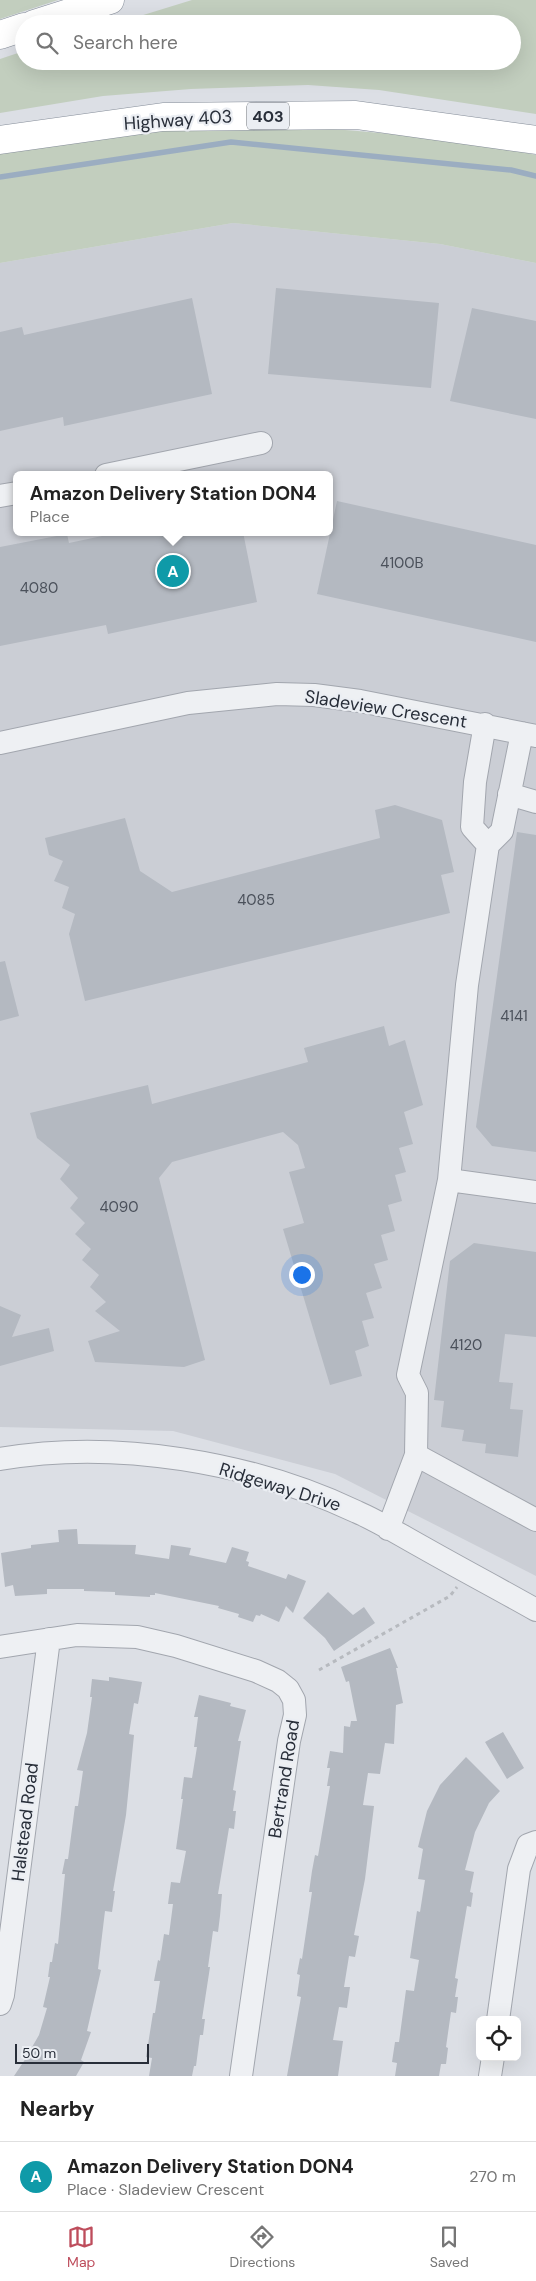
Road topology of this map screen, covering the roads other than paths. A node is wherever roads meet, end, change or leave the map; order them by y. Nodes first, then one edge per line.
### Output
1 (110, 0) edge
2 (62, 15) edge
3 (15, 30) edge
4 (0, 35) edge
5 (0, 140) edge
6 (536, 140) edge
7 (260, 444) dead end
8 (126, 471) edge
9 (13, 494) edge
10 (0, 496) edge
11 (485, 724) junction
12 (529, 734) edge
13 (0, 743) edge
14 (509, 794) junction
15 (536, 802) edge
16 (488, 845) junction
17 (449, 1180) junction
18 (536, 1192) edge
19 (416, 1454) junction
20 (0, 1459) edge
21 (536, 1520) edge
22 (388, 1529) junction
23 (536, 1610) edge
24 (49, 1639) junction
25 (0, 1646) edge
26 (536, 1842) edge
27 (0, 2004) edge
28 (499, 2016) edge
29 (492, 2061) edge
30 (241, 2076) edge
31 (490, 2076) edge

1 - 2 highway
3 - 4 highway
5 - 6 highway, Highway 403 / 403
7 - 8 street
9 - 10 street
11 - 12 street, Sladeview Crescent
11 - 13 street, Sladeview Crescent
11 - 16 street
12 - 14 street
14 - 15 street
14 - 16 street
16 - 17 street
17 - 18 street
17 - 19 street
19 - 21 street
19 - 22 street
20 - 22 street, Ridgeway Drive
22 - 23 street, Ridgeway Drive
24 - 25 street, Bertrand Road
24 - 27 street, Halstead Road
24 - 30 street, Bertrand Road
26 - 28 street
29 - 31 street

